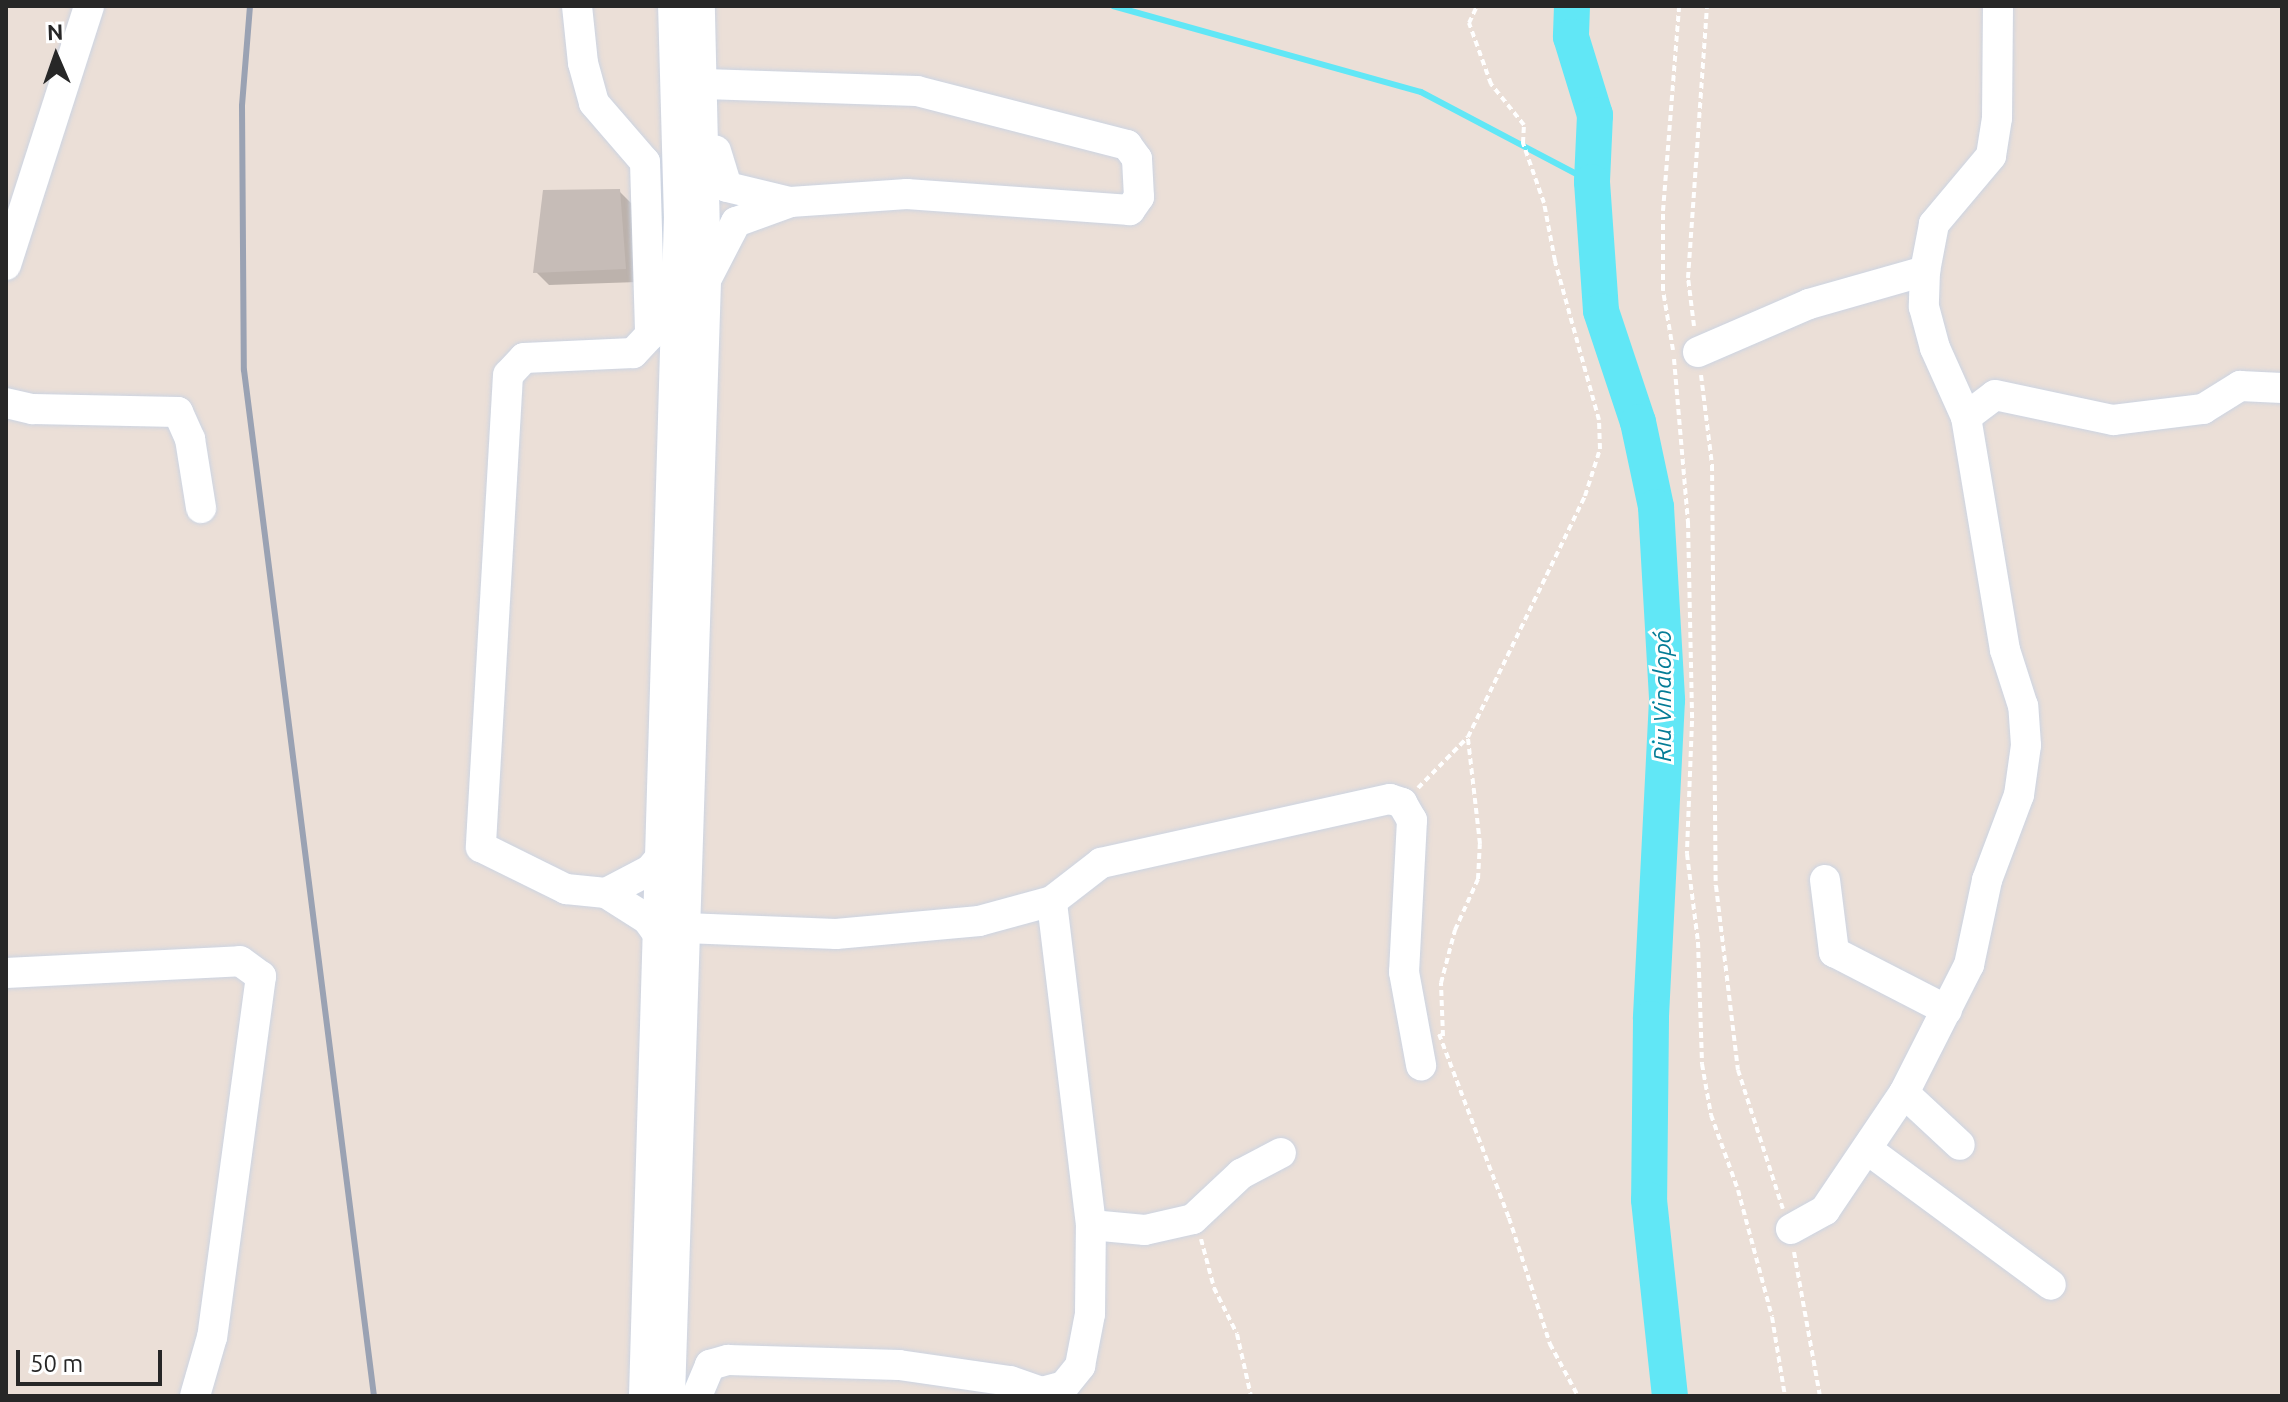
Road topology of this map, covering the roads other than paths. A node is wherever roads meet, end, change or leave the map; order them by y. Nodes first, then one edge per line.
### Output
1 (89, 6) edge
2 (577, 6) edge
3 (673, 6) edge
4 (700, 6) edge
5 (1998, 6) edge
6 (704, 84) junction
7 (706, 130) junction
8 (790, 202) junction
9 (6, 265) edge
10 (1925, 271) junction
11 (706, 279) junction
12 (1698, 352) road end
13 (2282, 388) edge
14 (6, 403) edge
15 (1966, 417) junction
16 (201, 508) dead end
17 (661, 857) junction
18 (1825, 880) dead end
19 (606, 893) junction
20 (1052, 901) junction
21 (672, 931) junction
22 (6, 973) edge
23 (1947, 1010) junction
24 (1421, 1065) dead end
25 (1904, 1093) junction
26 (1960, 1145) dead end
27 (1868, 1150) junction
28 (1281, 1153) dead end
29 (1091, 1225) junction
30 (1791, 1229) road end
31 (648, 1269) junction
32 (2051, 1285) dead end
33 (195, 1396) edge
34 (626, 1396) edge
35 (644, 1396) edge
36 (670, 1396) edge
37 (697, 1396) edge

1 - 9 street
2 - 19 street
3 - 17 street
4 - 6 street
5 - 10 street
6 - 7 street
6 - 8 street
7 - 8 street
7 - 11 street
8 - 11 street
10 - 12 street
10 - 15 street
11 - 21 street
13 - 15 street
14 - 16 street
15 - 23 street
17 - 19 street
17 - 21 street
18 - 23 street
19 - 21 street
20 - 21 street
20 - 24 street
20 - 29 street
21 - 31 street
21 - 36 street
22 - 33 street
23 - 25 street
25 - 26 street
25 - 27 street
27 - 30 street
27 - 32 street
28 - 29 street
29 - 37 street
31 - 34 street
31 - 35 street

